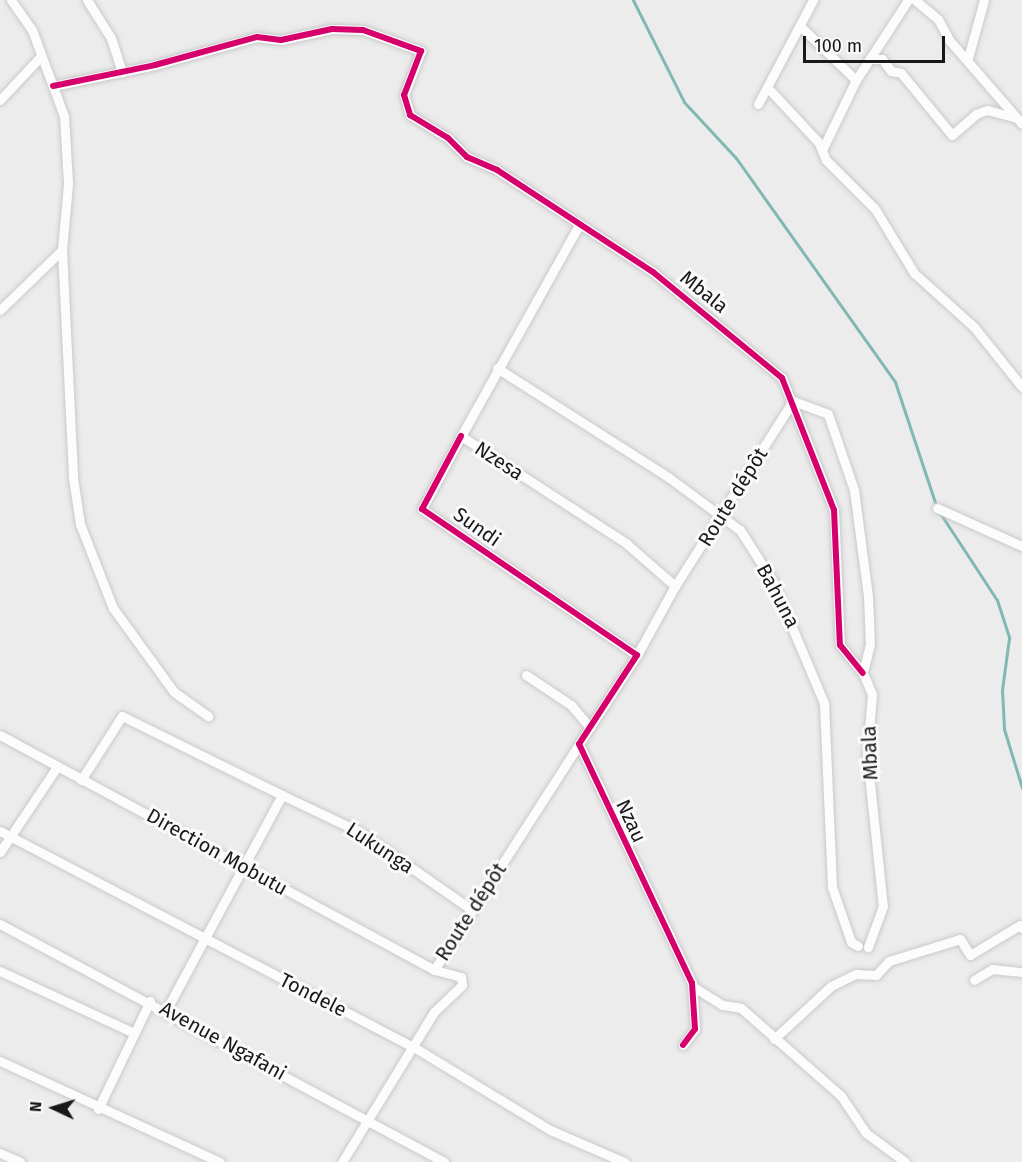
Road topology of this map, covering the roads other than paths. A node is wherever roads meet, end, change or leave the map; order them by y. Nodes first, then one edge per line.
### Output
1 (11, 0) edge
2 (87, 0) edge
3 (813, 0) edge
4 (908, 0) edge
5 (915, 0) edge
6 (984, 0) edge
7 (800, 26) junction
8 (41, 56) junction
9 (968, 58) junction
10 (870, 59) junction
11 (122, 72) junction
12 (856, 80) junction
13 (53, 86) junction
14 (767, 87) junction
15 (0, 100) edge
16 (758, 104) dead end
17 (1019, 121) edge
18 (822, 150) junction
19 (579, 225) junction
20 (62, 250) junction
21 (0, 310) edge
22 (497, 368) junction
23 (1022, 387) edge
24 (793, 401) junction
25 (461, 436) junction
26 (937, 508) dead end
27 (721, 517) junction
28 (1022, 546) edge
29 (675, 586) junction
30 (637, 655) junction
31 (863, 673) junction
32 (526, 675) dead end
33 (208, 716) dead end
34 (588, 725) junction
35 (0, 735) edge
36 (579, 744) junction
37 (57, 767) junction
38 (81, 780) junction
39 (282, 795) junction
40 (0, 831) edge
41 (11, 836) junction
42 (0, 852) edge
43 (243, 867) junction
44 (472, 910) junction
45 (0, 924) edge
46 (1022, 928) edge
47 (204, 939) junction
48 (863, 947) joint
49 (0, 970) edge
50 (434, 970) junction
51 (1022, 972) edge
52 (974, 980) dead end
53 (692, 986) junction
54 (150, 1001) junction
55 (166, 1010) junction
56 (134, 1033) junction
57 (774, 1039) junction
58 (682, 1045) dead end
59 (412, 1046) junction
60 (0, 1061) edge
61 (98, 1109) junction
62 (366, 1121) junction
63 (0, 1153) edge
64 (20, 1162) edge
65 (220, 1162) edge
66 (342, 1162) edge
67 (444, 1162) edge
68 (624, 1162) edge
69 (905, 1162) edge

1 - 8 street
2 - 11 street
3 - 7 street
4 - 10 street
5 - 9 street
6 - 9 street
7 - 12 street
7 - 14 street
8 - 13 street
8 - 15 street
9 - 17 street
10 - 12 street
10 - 17 street
11 - 13 street
11 - 19 street, Mbala
12 - 18 street
13 - 20 street
14 - 16 street
14 - 18 street
18 - 23 street
19 - 22 street, Nzesa
19 - 24 street, Mbala
20 - 21 street
20 - 33 street
22 - 25 street, Nzesa
22 - 27 street, Bahuna
24 - 27 street, Route dépôt
24 - 31 street, Mbala
24 - 31 street
25 - 29 street, Nzesa
25 - 30 street, Sundi
26 - 28 street
27 - 29 street, Route dépôt
27 - 48 street, Bahuna
29 - 30 street, Route dépôt
30 - 34 street
31 - 48 street, Mbala
32 - 34 street
34 - 36 street
35 - 37 street, Direction Mobutu
36 - 44 street, Route dépôt
36 - 53 street, Nzau
37 - 38 street, Direction Mobutu
37 - 41 street
38 - 39 street, Lukunga
38 - 43 street, Direction Mobutu
39 - 43 street
39 - 44 street, Lukunga
40 - 41 street, Tondele
41 - 42 street
41 - 47 street, Tondele
43 - 47 street
43 - 50 street, Direction Mobutu
44 - 50 street, Route dépôt
45 - 54 street, Avenue Ngafani
46 - 57 street
47 - 55 street
47 - 59 street, Tondele
49 - 56 street
50 - 59 street, Route dépôt
51 - 52 street
53 - 57 street
53 - 58 street, Nzau
54 - 55 street, Avenue Ngafani
54 - 56 street
55 - 62 street, Avenue Ngafani
56 - 61 street
57 - 69 street
59 - 62 street, Route dépôt
59 - 68 street, Tondele
60 - 61 street
61 - 65 street
62 - 66 street, Route dépôt
62 - 67 street, Avenue Ngafani
63 - 64 street

